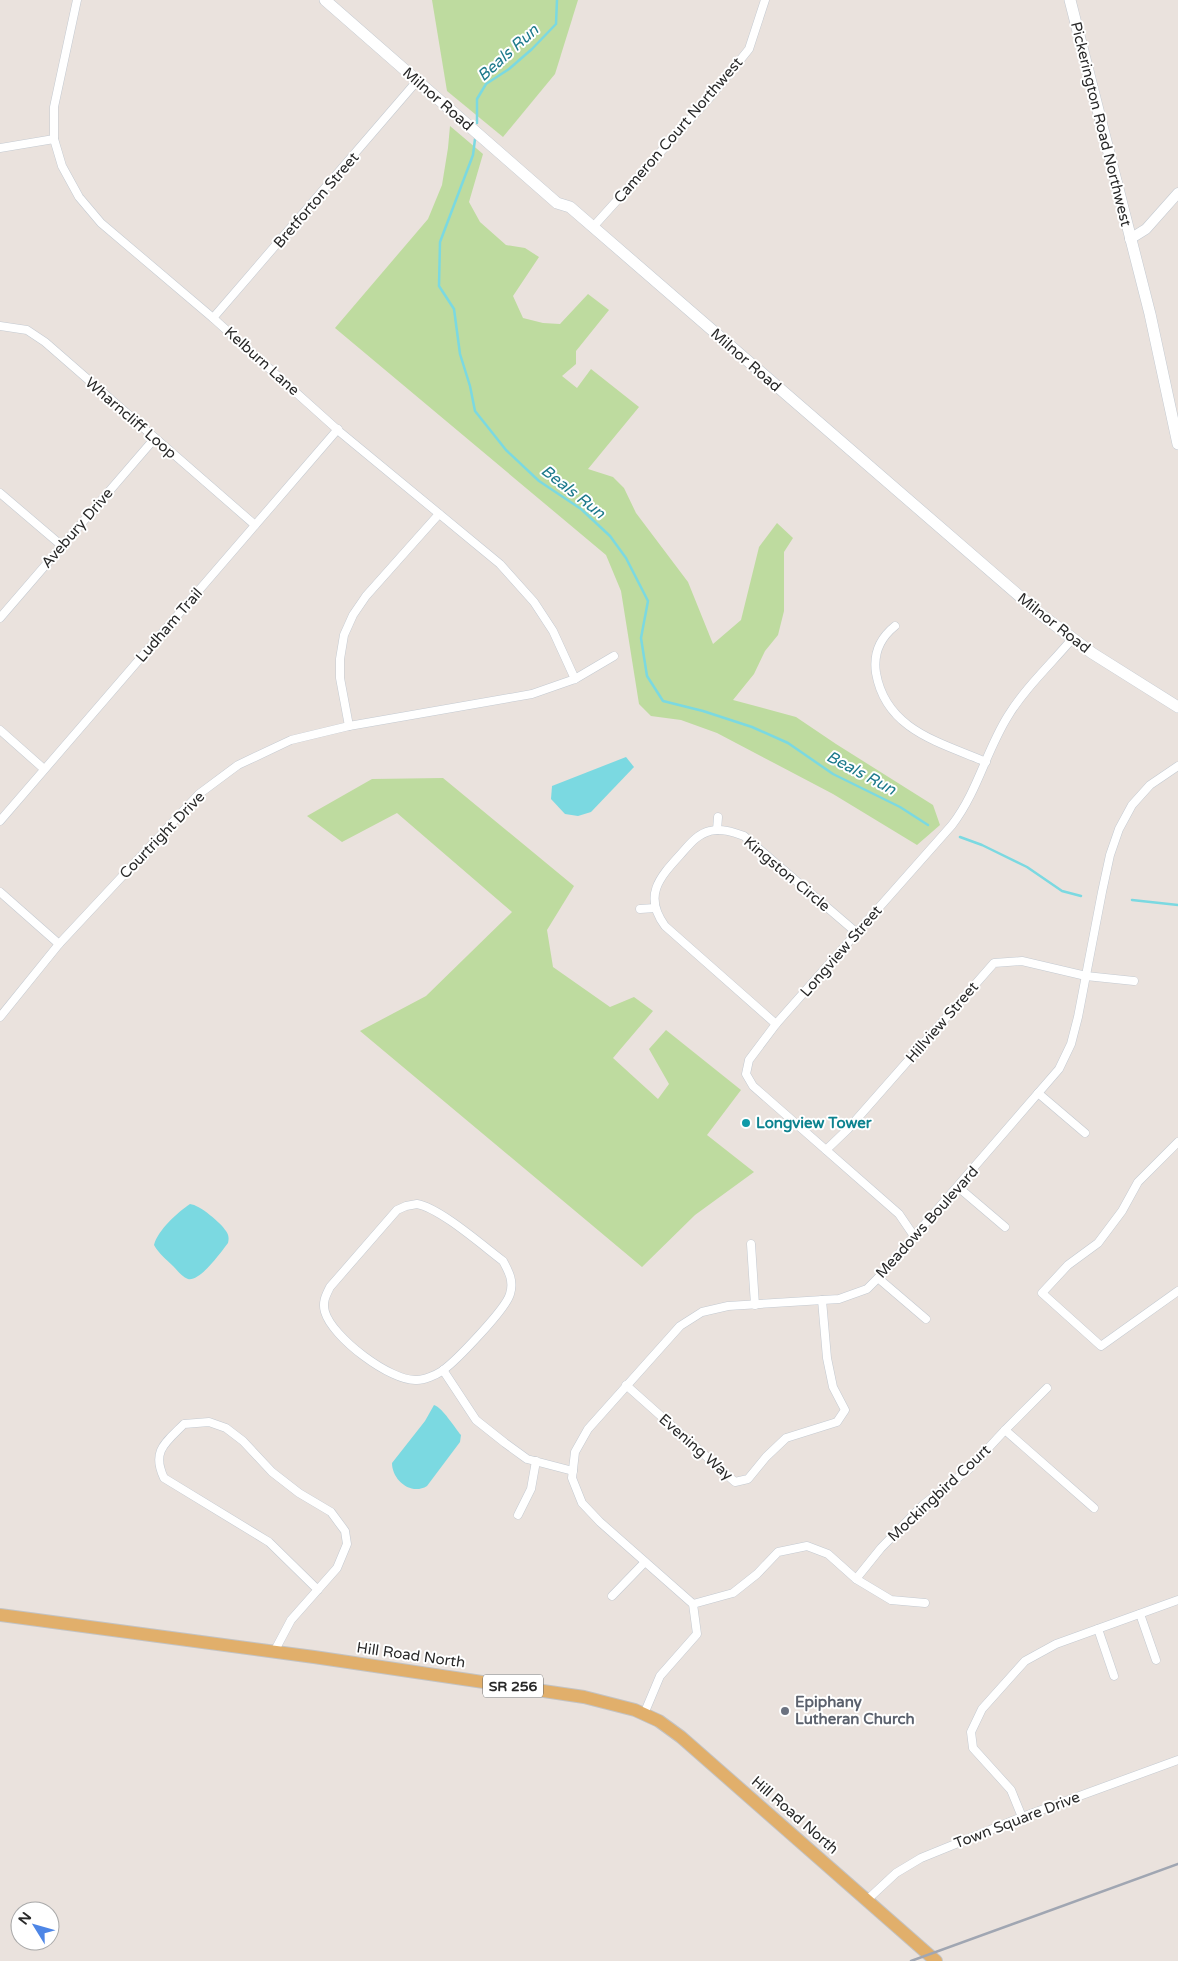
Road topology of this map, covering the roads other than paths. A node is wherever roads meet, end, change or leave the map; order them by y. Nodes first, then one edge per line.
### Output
1 (77, 0) edge
2 (324, 0) edge
3 (765, 0) edge
4 (1070, 0) edge
5 (417, 81) junction
6 (54, 139) junction
7 (0, 148) edge
8 (1178, 193) edge
9 (593, 227) junction
10 (1131, 244) junction
11 (213, 318) junction
12 (0, 326) edge
13 (338, 429) junction
14 (155, 438) junction
15 (1178, 444) edge
16 (0, 493) edge
17 (439, 514) junction
18 (255, 525) junction
19 (61, 545) junction
20 (0, 618) edge
21 (895, 626) dead end
22 (1072, 639) junction
23 (614, 656) dead end
24 (575, 679) junction
25 (1178, 707) edge
26 (349, 726) junction
27 (0, 730) edge
28 (986, 762) junction
29 (1178, 766) edge
30 (44, 769) junction
31 (718, 816) dead end
32 (0, 821) edge
33 (717, 830) junction
34 (0, 892) edge
35 (640, 908) dead end
36 (655, 908) junction
37 (857, 933) junction
38 (59, 944) junction
39 (1086, 976) junction
40 (1134, 981) dead end
41 (0, 1017) edge
42 (776, 1024) junction
43 (1038, 1094) junction
44 (1085, 1133) dead end
45 (1178, 1142) edge
46 (826, 1150) junction
47 (958, 1187) junction
48 (1005, 1227) dead end
49 (914, 1236) junction
50 (751, 1244) dead end
51 (878, 1278) junction
52 (1178, 1291) edge
53 (822, 1300) junction
54 (755, 1305) junction
55 (926, 1319) dead end
56 (443, 1370) junction
57 (626, 1385) junction
58 (1047, 1388) dead end
59 (1005, 1430) junction
60 (536, 1461) junction
61 (573, 1470) junction
62 (1094, 1508) dead end
63 (518, 1515) dead end
64 (645, 1562) junction
65 (856, 1579) junction
66 (318, 1590) junction
67 (612, 1596) dead end
68 (1178, 1600) edge
69 (925, 1603) dead end
70 (694, 1604) junction
71 (1140, 1614) junction
72 (0, 1615) edge
73 (1098, 1629) junction
74 (274, 1652) junction
75 (1156, 1660) dead end
76 (1114, 1676) dead end
77 (644, 1714) junction
78 (1178, 1760) edge
79 (1022, 1817) junction
80 (867, 1900) junction
81 (936, 1961) edge

1 - 6 street, Kelburn Lane
2 - 5 main road, Milnor Road
3 - 9 street, Cameron Court Northwest
4 - 10 main road, Pickerington Road Northwest
5 - 9 main road, Milnor Road
5 - 11 street, Bretforton Street
6 - 7 street
6 - 11 street, Kelburn Lane
8 - 10 street
9 - 22 main road, Milnor Road
10 - 15 main road, Pickerington Road Northwest
11 - 13 street, Kelburn Lane
12 - 14 street, Wharncliff Loop
13 - 17 street, Kelburn Lane
13 - 18 street, Ludham Trail
14 - 18 street, Wharncliff Loop
14 - 19 street, Avebury Drive
16 - 19 street
17 - 24 street, Kelburn Lane
17 - 26 street
18 - 30 street, Ludham Trail
19 - 20 street, Avebury Drive
21 - 28 street
22 - 25 main road, Milnor Road
22 - 28 street, Longview Street
23 - 24 street, Courtright Drive
24 - 26 street, Courtright Drive
26 - 38 street, Courtright Drive
27 - 30 street
28 - 37 street, Longview Street
29 - 39 street, Meadows Boulevard
30 - 32 street, Ludham Trail
31 - 33 street
33 - 36 street
33 - 37 street, Kingston Circle
34 - 38 street
35 - 36 street
36 - 42 street
37 - 42 street, Longview Street
38 - 41 street, Courtright Drive
39 - 40 street, Hillview Street
39 - 43 street, Meadows Boulevard
39 - 46 street, Hillview Street
42 - 46 street, Longview Street
43 - 44 street
43 - 47 street, Meadows Boulevard
45 - 52 street
46 - 49 street, Longview Street
47 - 48 street
47 - 49 street, Meadows Boulevard
49 - 51 street, Meadows Boulevard
50 - 54 street
51 - 53 street, Meadows Boulevard
51 - 55 street
53 - 54 street, Meadows Boulevard
53 - 57 street, Evening Way
54 - 57 street, Meadows Boulevard
56 - 56 street
56 - 60 street
57 - 61 street, Meadows Boulevard
58 - 59 street, Mockingbird Court
59 - 62 street
59 - 65 street, Mockingbird Court
60 - 61 street
60 - 63 street
61 - 64 street, Meadows Boulevard
64 - 67 street
64 - 70 street, Meadows Boulevard
65 - 69 street
65 - 70 street
66 - 66 street
66 - 74 street
68 - 71 street
70 - 77 street
71 - 73 street
71 - 75 street
72 - 74 main road, Hill Road North / SR 256
73 - 76 street
73 - 79 street
74 - 77 main road, Hill Road North / SR 256
77 - 80 main road, Hill Road North / SR 256
78 - 79 street, Town Square Drive
79 - 80 street, Town Square Drive
80 - 81 main road, Hill Road North / SR 256

